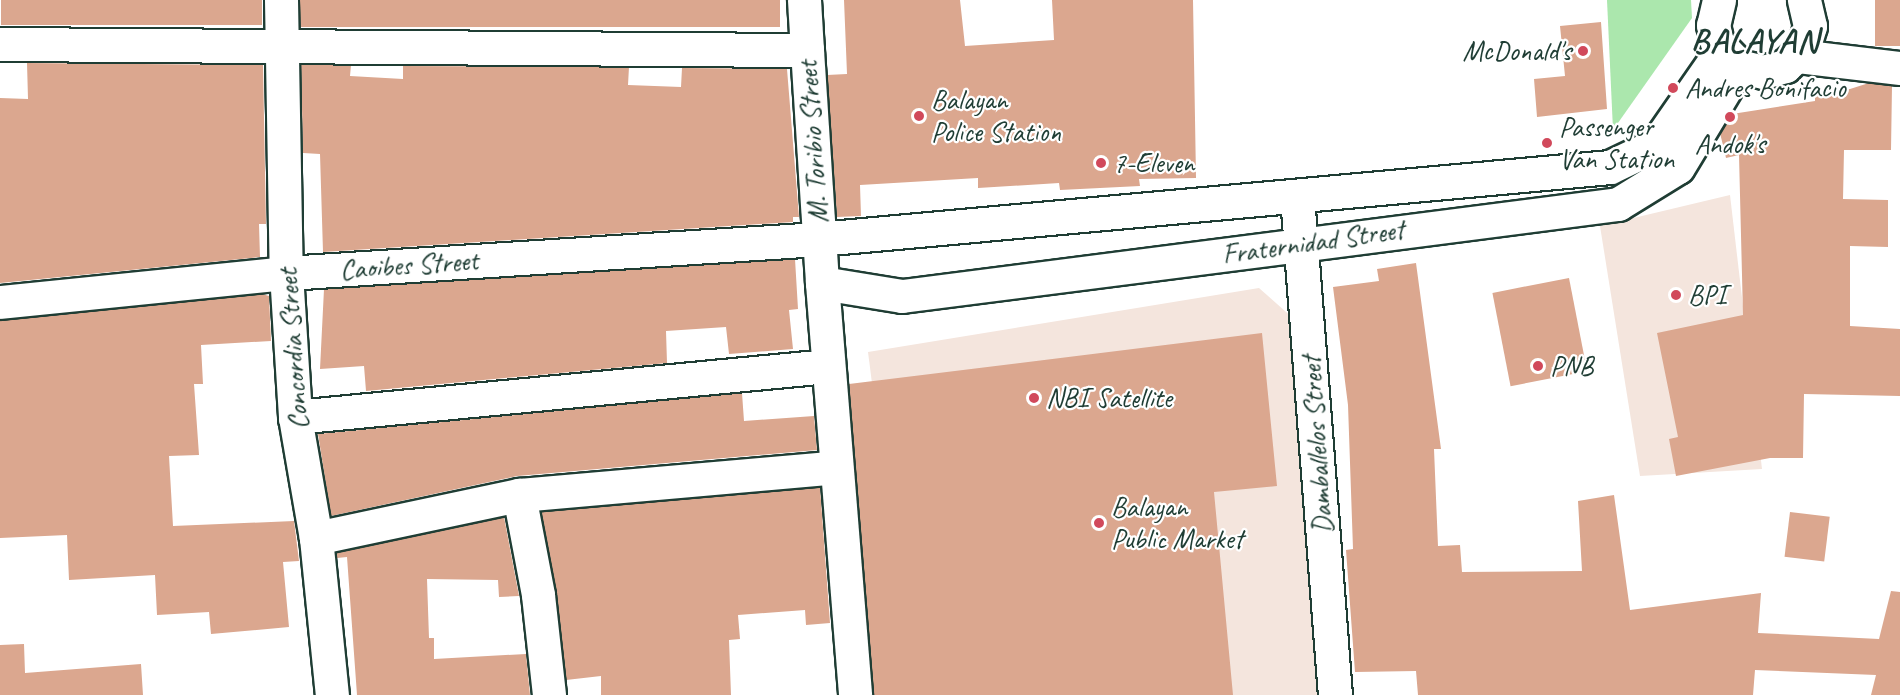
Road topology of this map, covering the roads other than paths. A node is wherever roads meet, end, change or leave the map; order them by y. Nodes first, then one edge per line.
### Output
1 (281, 0) edge
2 (804, 0) edge
3 (1719, 0) edge
4 (1804, 0) edge
5 (0, 44) edge
6 (280, 44) junction
7 (807, 50) junction
8 (1798, 56) junction
9 (1730, 58) junction
10 (1900, 68) edge
11 (1296, 196) junction
12 (819, 239) junction
13 (1303, 244) junction
14 (286, 273) junction
15 (822, 284) junction
16 (0, 302) edge
17 (828, 366) junction
18 (295, 417) junction
19 (836, 467) junction
20 (519, 495) junction
21 (315, 538) junction
22 (332, 695) edge
23 (549, 695) edge
24 (855, 695) edge
25 (1335, 695) edge

1 - 6 street, Concordia Street
2 - 7 street, M. Toribio Street
3 - 9 street
4 - 8 street
5 - 6 street
6 - 7 street
6 - 14 street, Concordia Street
7 - 12 street, M. Toribio Street
8 - 9 street
8 - 10 street
9 - 11 street, Fraternidad Street
9 - 13 street, Fraternidad Street
11 - 12 street, Fraternidad Street
11 - 13 street, Damballelos Street
12 - 14 street, Caoibes Street
12 - 15 street, M. Toribio Street
13 - 15 street, Fraternidad Street
13 - 25 street, Damballelos Street
14 - 16 street, Caoibes Street
14 - 18 street, Concordia Street
15 - 17 street, M. Toribio Street
17 - 18 street
17 - 19 street, M. Toribio Street
18 - 21 street, Concordia Street
19 - 20 street
19 - 24 street, M. Toribio Street
20 - 21 street
20 - 23 street
21 - 22 street, Concordia Street

